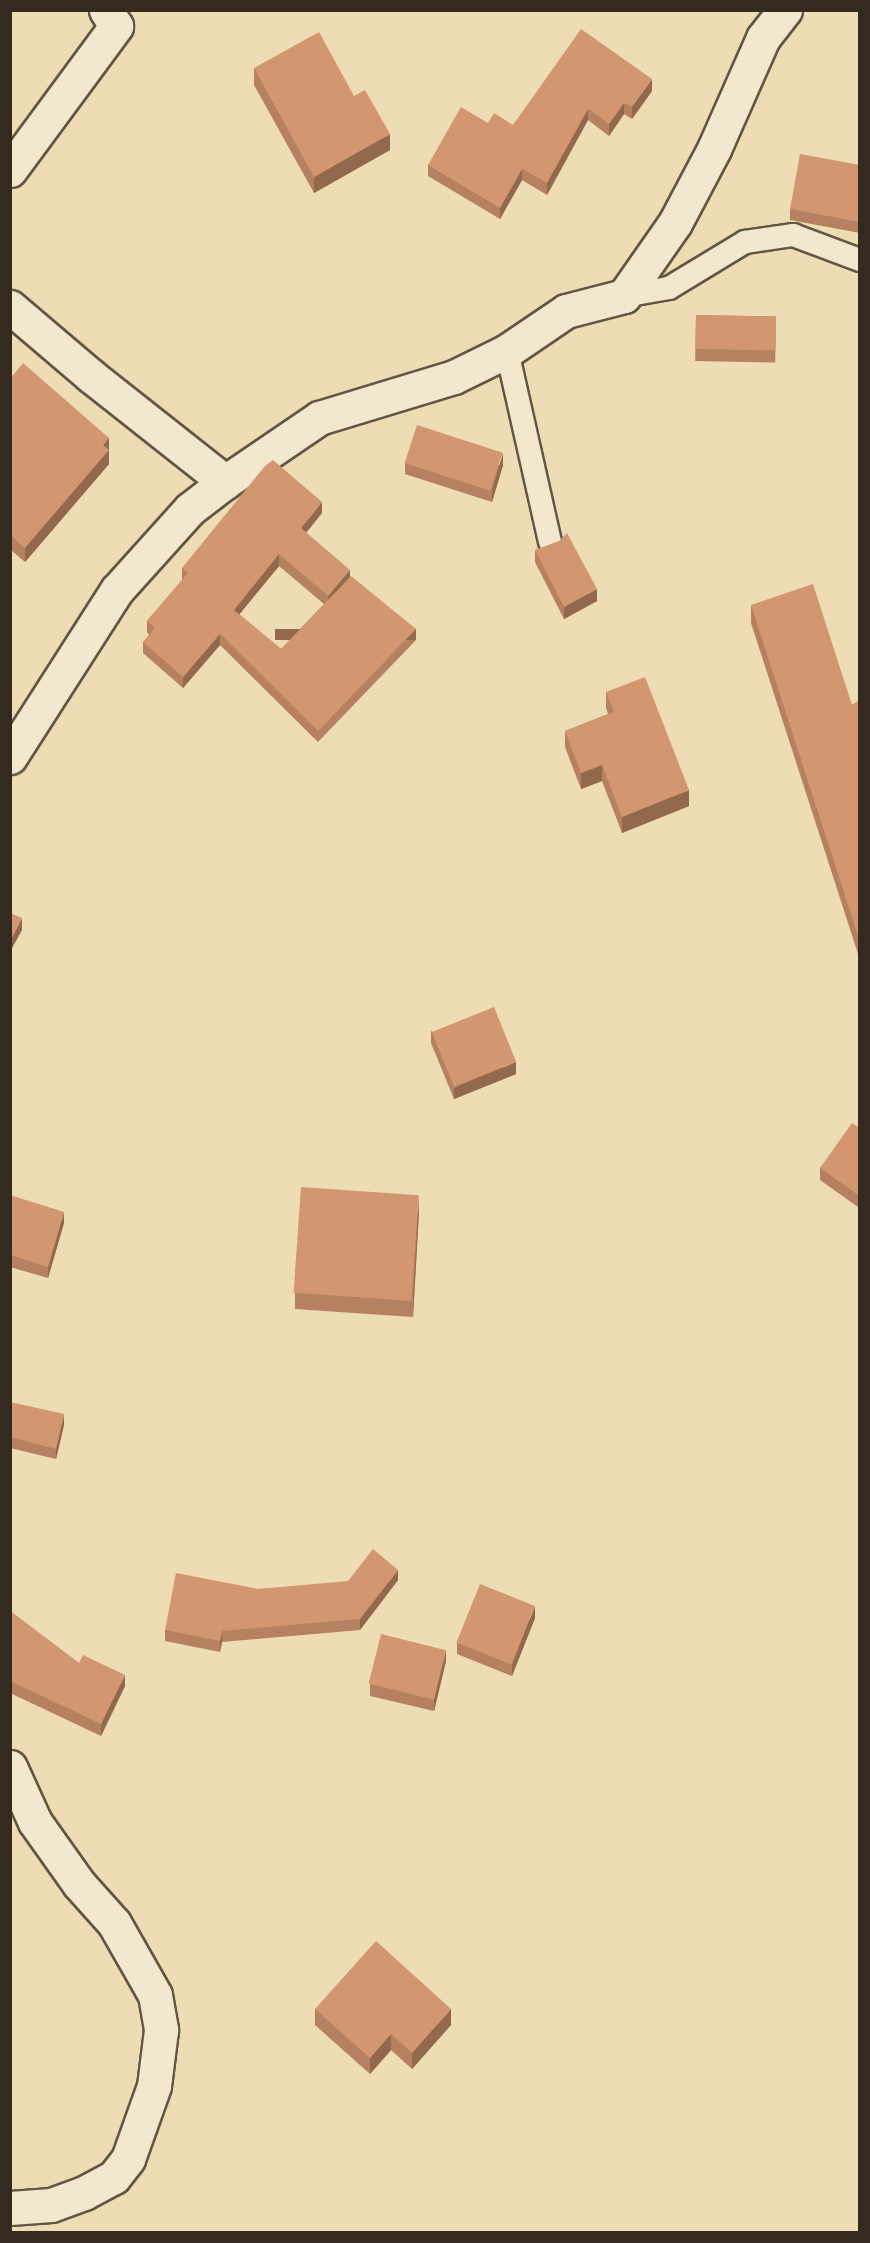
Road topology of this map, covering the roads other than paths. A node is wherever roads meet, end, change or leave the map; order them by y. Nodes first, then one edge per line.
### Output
1 (106, 10) edge
2 (785, 10) edge
3 (10, 170) edge
4 (860, 260) edge
5 (624, 296) junction
6 (10, 307) edge
7 (507, 351) junction
8 (225, 482) junction
9 (549, 542) edge
10 (10, 757) edge
11 (10, 1767) edge
12 (10, 2208) edge

1 - 3 street
2 - 5 street
4 - 5 lane
5 - 7 street
6 - 8 street
7 - 8 street
7 - 9 lane
8 - 10 street
11 - 12 street

